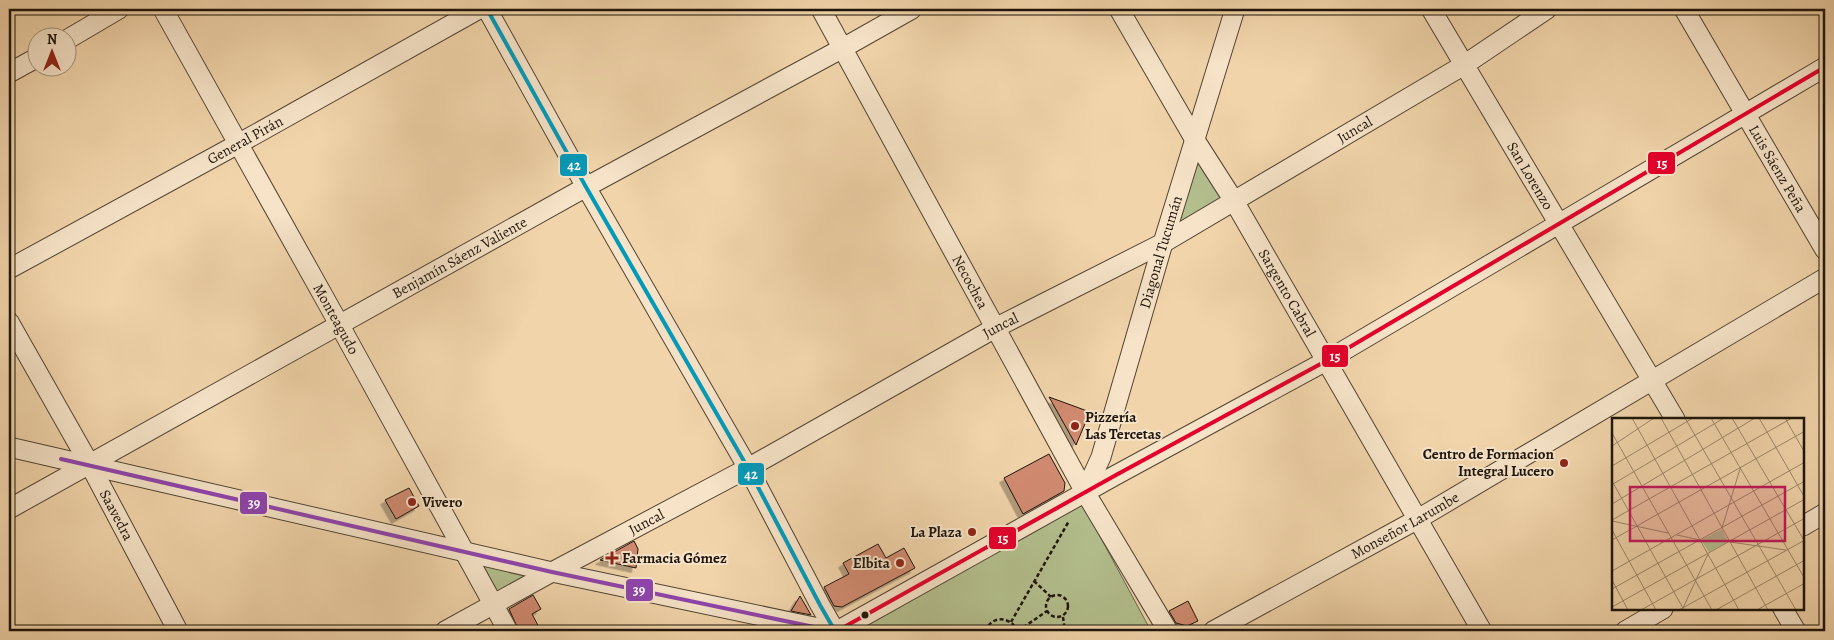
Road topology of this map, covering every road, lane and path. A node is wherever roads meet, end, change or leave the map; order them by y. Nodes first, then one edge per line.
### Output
1 (119, 9) edge
2 (163, 9) edge
3 (479, 9) edge
4 (488, 9) edge
5 (821, 9) edge
6 (912, 9) edge
7 (1119, 9) edge
8 (1235, 9) edge
9 (1431, 9) edge
10 (1547, 9) edge
11 (1684, 9) edge
12 (78, 33) edge
13 (843, 48) junction
14 (28, 62) edge
15 (1464, 65) junction
16 (1825, 67) edge
17 (9, 73) edge
18 (1746, 115) junction
19 (1195, 140) junction
20 (238, 144) junction
21 (586, 187) junction
22 (1234, 201) junction
23 (1559, 224) junction
24 (1163, 243) junction
25 (1825, 250) edge
26 (9, 269) edge
27 (1825, 278) edge
28 (9, 322) edge
29 (339, 324) junction
30 (995, 328) junction
31 (1326, 361) junction
32 (1653, 379) junction
33 (1674, 418) edge
34 (9, 448) edge
35 (90, 465) junction
36 (748, 468) junction
37 (1089, 499) junction
38 (9, 509) edge
39 (1825, 513) edge
40 (1418, 519) junction
41 (1804, 525) edge
42 (464, 552) junction
43 (552, 572) junction
44 (1034, 581) junction
45 (1052, 597) junction
46 (493, 605) junction
47 (1661, 610) edge
48 (1784, 610) edge
49 (1047, 611) junction
50 (1063, 616) junction
51 (1011, 622) junction
52 (178, 631) edge
53 (445, 631) edge
54 (508, 631) edge
55 (835, 631) edge
56 (985, 631) edge
57 (1018, 631) edge
58 (1065, 631) edge
59 (1168, 631) edge
60 (1213, 631) edge
61 (1482, 631) edge
62 (1625, 631) edge
63 (1796, 631) edge

1 - 12 street
2 - 20 street, Monteagudo
3 - 20 street, General Pirán
4 - 21 street
5 - 13 street, Necochea
6 - 13 street, Benjamín Sáenz Valiente
7 - 19 street, Sargento Cabral
8 - 19 street, Diagonal Tucumán
9 - 15 street, San Lorenzo
10 - 15 street, Juncal
11 - 18 street, Luis Sáenz Peña
13 - 21 street, Benjamín Sáenz Valiente
13 - 30 street, Necochea
14 - 17 street
15 - 22 street, Juncal
15 - 23 street, San Lorenzo
16 - 18 street
18 - 23 street
18 - 25 street, Luis Sáenz Peña
19 - 22 street, Sargento Cabral
19 - 24 street, Diagonal Tucumán
20 - 26 street, General Pirán
20 - 29 street, Monteagudo
21 - 29 street, Benjamín Sáenz Valiente
21 - 36 street
22 - 24 street, Juncal
22 - 31 street, Sargento Cabral
23 - 31 street
23 - 32 street, San Lorenzo
24 - 30 street, Juncal
24 - 37 street, Diagonal Tucumán
27 - 32 street, Monseñor Larumbe
28 - 35 street, Saavedra
29 - 35 street, Benjamín Sáenz Valiente
29 - 42 street, Monteagudo
30 - 36 street, Juncal
30 - 37 street, Necochea
31 - 37 street
31 - 40 street, Sargento Cabral
32 - 33 street, San Lorenzo
32 - 40 street, Monseñor Larumbe
34 - 35 street
35 - 38 street, Benjamín Sáenz Valiente
35 - 42 street
35 - 52 street, Saavedra
36 - 43 street, Juncal
36 - 55 street
37 - 44 path
37 - 55 street
37 - 59 street, Necochea
39 - 41 street
40 - 60 street, Monseñor Larumbe
40 - 61 street, Sargento Cabral
42 - 43 street
42 - 46 street, Monteagudo
43 - 46 street, Juncal
43 - 55 street
44 - 45 path
44 - 51 path
45 - 49 path
45 - 50 path
46 - 53 street, Juncal
46 - 54 street, Monteagudo
47 - 62 street
48 - 63 street
49 - 50 path
49 - 57 path
50 - 58 path
51 - 56 path
51 - 57 path

